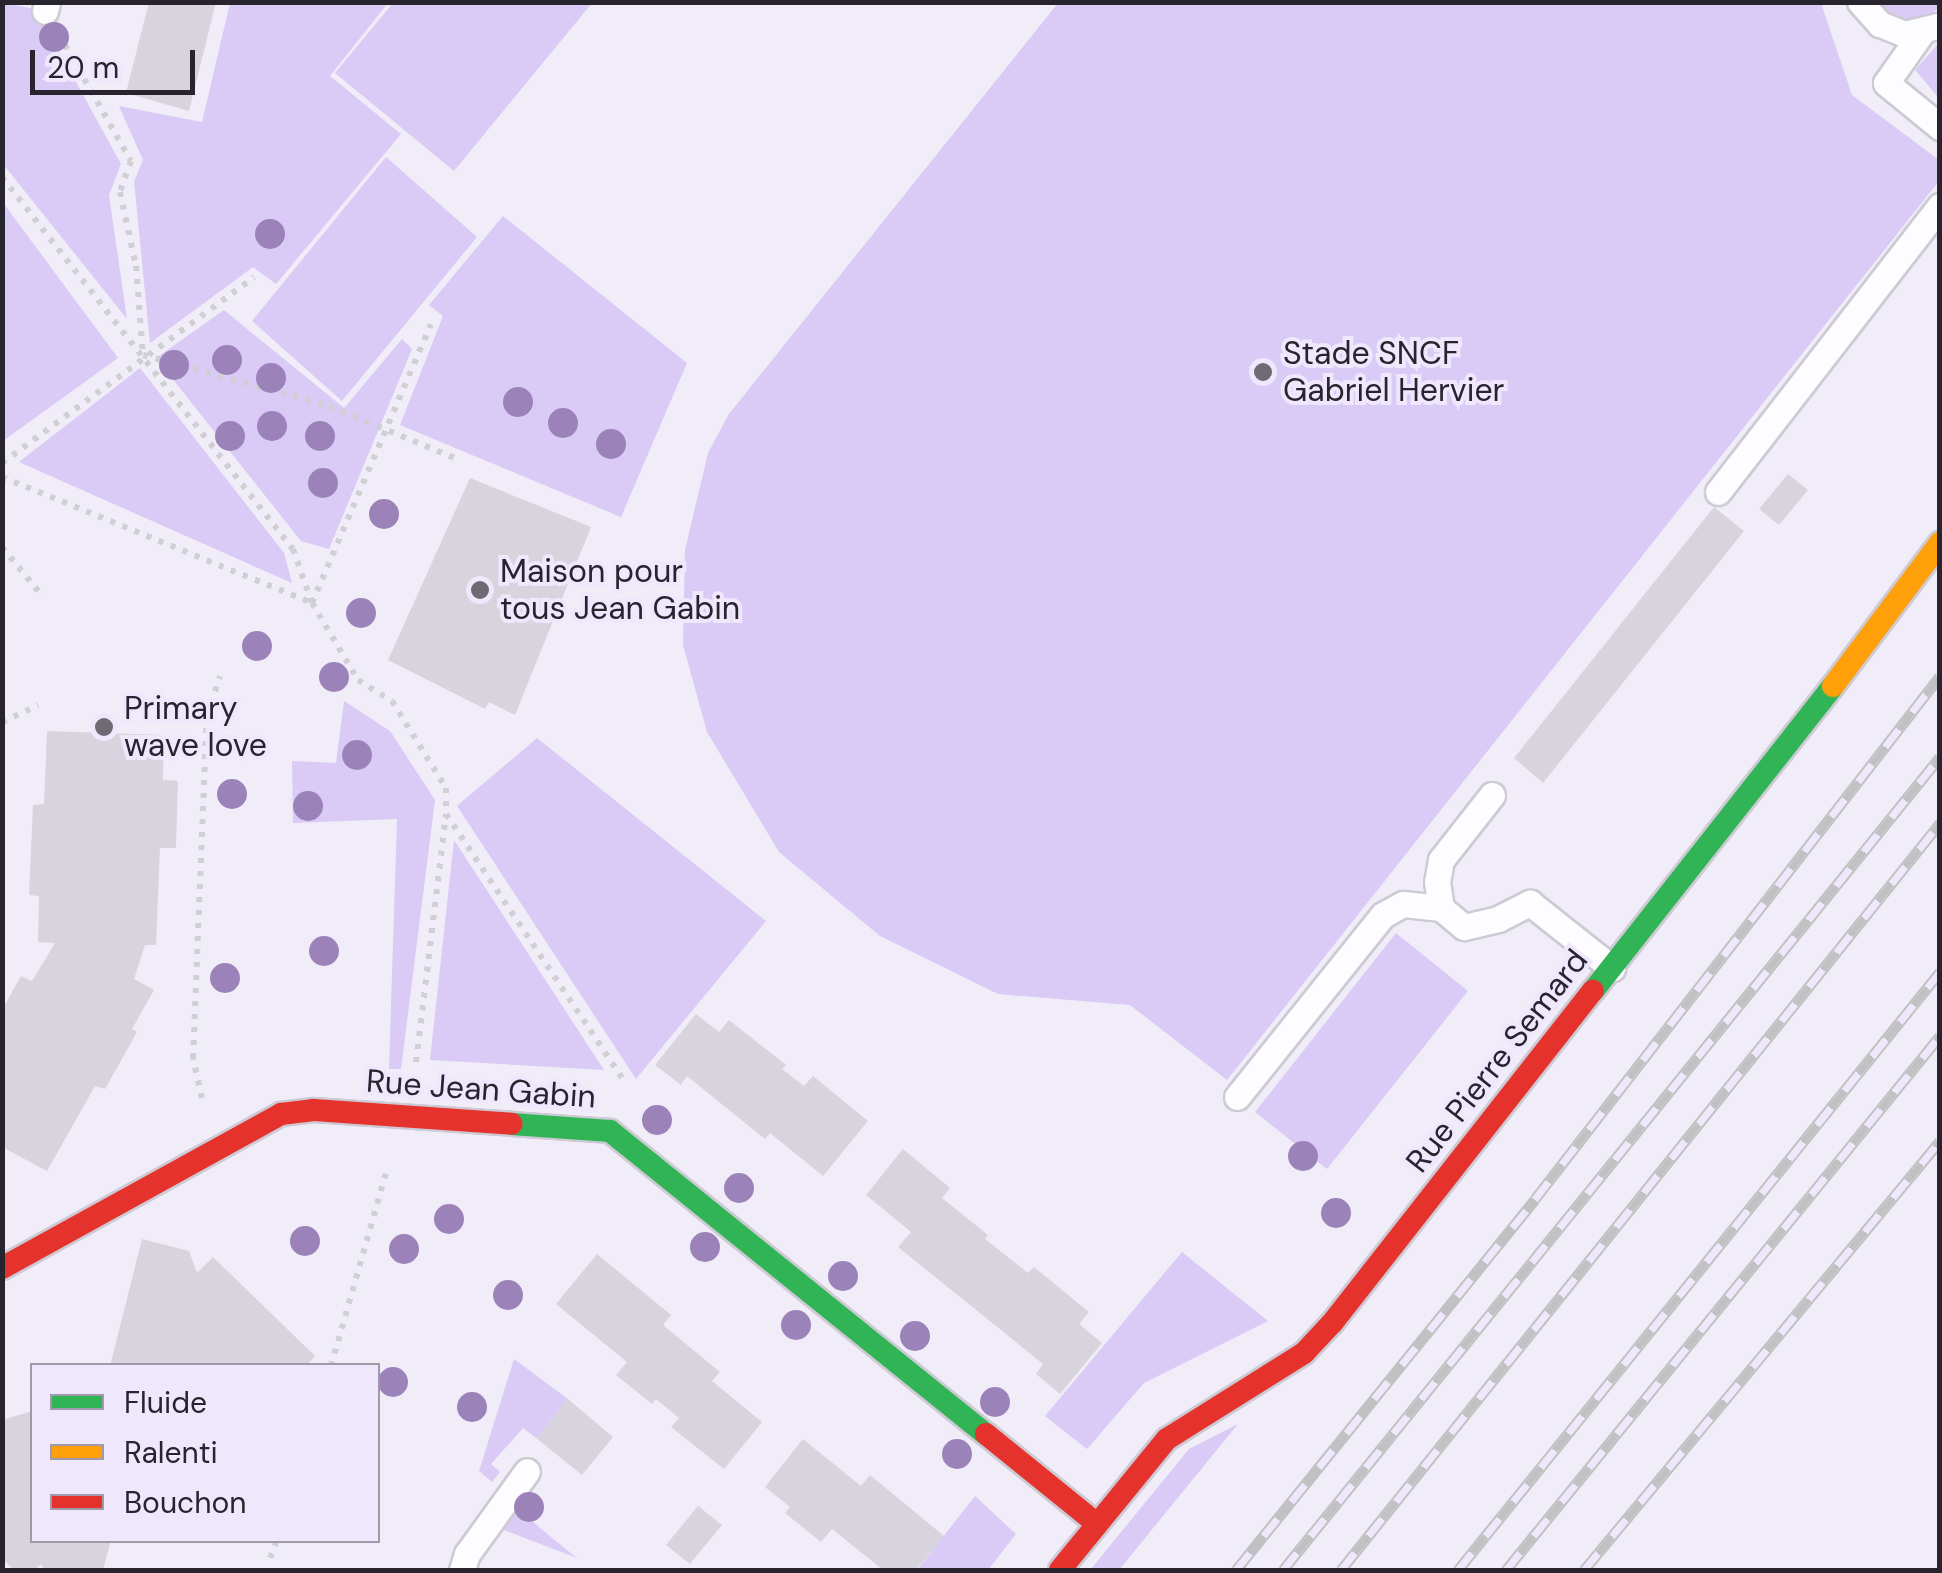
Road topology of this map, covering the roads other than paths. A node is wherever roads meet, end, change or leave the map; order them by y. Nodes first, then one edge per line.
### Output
1 (1860, 2) edge
2 (1931, 29) edge
3 (1940, 127) edge
4 (1940, 206) edge
5 (1718, 492) dead end
6 (1940, 543) edge
7 (1492, 794) dead end
8 (1441, 908) junction
9 (1612, 968) junction
10 (1237, 1097) dead end
11 (2, 1268) edge
12 (527, 1471) dead end
13 (1097, 1524) junction
14 (462, 1570) edge
15 (1060, 1570) edge

1 - 2 lane
2 - 3 lane
4 - 5 lane
6 - 9 street, Rue Pierre Semard
7 - 8 lane
8 - 9 lane
8 - 10 lane
9 - 13 street, Rue Pierre Semard
11 - 13 street, Rue Jean Gabin
12 - 14 lane
13 - 15 street, Rue Pierre Semard

